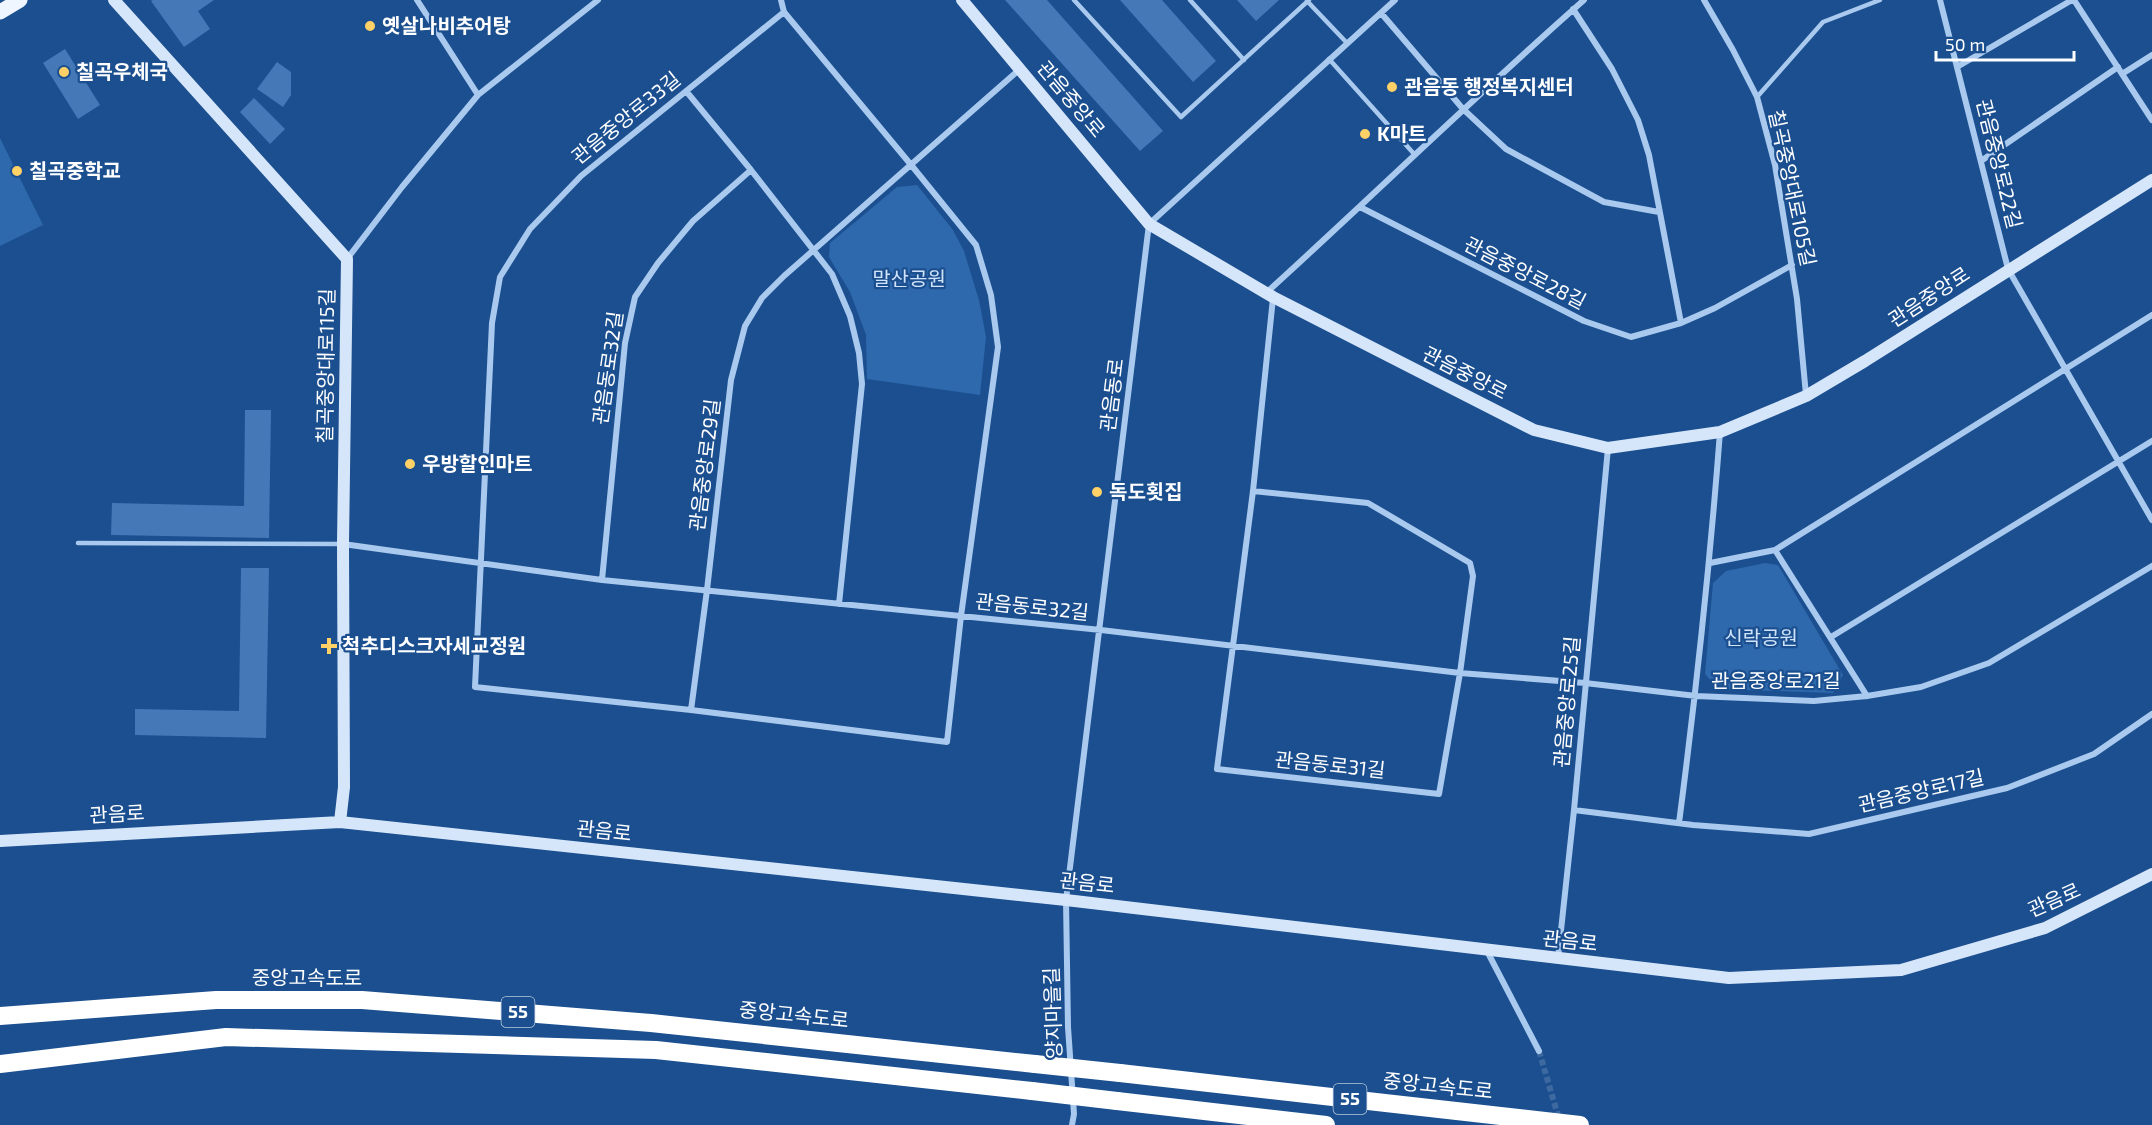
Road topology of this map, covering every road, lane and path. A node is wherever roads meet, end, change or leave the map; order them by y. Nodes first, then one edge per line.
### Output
1 (20, 0) edge
2 (114, 0) edge
3 (417, 0) edge
4 (598, 0) edge
5 (782, 0) edge
6 (962, 0) edge
7 (1074, 0) edge
8 (1190, 0) edge
9 (1308, 0) edge
10 (1395, 0) edge
11 (1584, 0) edge
12 (1704, 0) edge
13 (1880, 0) edge
14 (1940, 0) edge
15 (2073, 0) edge
16 (1573, 9) junction
17 (0, 12) edge
18 (784, 12) junction
19 (1381, 13) junction
20 (1347, 43) junction
21 (2152, 55) edge
22 (1329, 59) junction
23 (1244, 60) junction
24 (1957, 67) junction
25 (1020, 69) junction
26 (2120, 70) junction
27 (687, 91) junction
28 (478, 95) junction
29 (1756, 97) junction
30 (1463, 109) junction
31 (2152, 120) edge
32 (1416, 155) junction
33 (1981, 160) junction
34 (912, 166) junction
35 (751, 170) junction
36 (2152, 180) edge
37 (1360, 207) junction
38 (1659, 212) junction
39 (1149, 224) junction
40 (813, 251) junction
41 (347, 259) junction
42 (1792, 265) junction
43 (2008, 269) junction
44 (1270, 295) junction
45 (2152, 315) edge
46 (1681, 323) junction
47 (2065, 369) junction
48 (1806, 396) junction
49 (1720, 432) junction
50 (2152, 441) edge
51 (1608, 448) junction
52 (2119, 462) junction
53 (1252, 491) junction
54 (2152, 520) edge
55 (78, 543) dead end
56 (343, 544) junction
57 (1775, 550) junction
58 (479, 562) junction
59 (1710, 563) junction
60 (2152, 566) edge
61 (602, 580) junction
62 (707, 590) junction
63 (839, 604) junction
64 (961, 616) junction
65 (1101, 630) junction
66 (1831, 637) junction
67 (1233, 646) junction
68 (1460, 673) junction
69 (1585, 683) junction
70 (1696, 696) junction
71 (1867, 696) junction
72 (691, 710) junction
73 (2152, 714) edge
74 (1574, 810) junction
75 (340, 822) junction
76 (1679, 823) junction
77 (0, 841) edge
78 (2152, 874) edge
79 (1066, 900) junction
80 (1488, 951) junction
81 (1558, 959) junction
82 (0, 1016) edge
83 (1539, 1051) tunnel mouth
84 (0, 1064) edge
85 (1072, 1125) edge
86 (1326, 1125) edge
87 (1580, 1125) edge

1 - 17 main road
2 - 41 main road
3 - 28 street
4 - 28 street
5 - 18 street
6 - 25 main road, 관음중앙로
7 - 23 lane
8 - 23 lane
9 - 20 lane
9 - 23 lane
10 - 19 street
11 - 16 street
12 - 29 street, 칠곡중앙대로105길
13 - 29 lane
14 - 24 street, 관음중앙로22길
15 - 24 street
15 - 26 street
16 - 30 street
16 - 38 street
18 - 27 street, 관음중앙로33길
18 - 34 street
19 - 20 street
19 - 30 street
20 - 22 street
21 - 26 street
22 - 32 lane
22 - 39 street
24 - 33 street, 관음중앙로22길
25 - 34 street, 관음중앙로29길
25 - 39 main road, 관음중앙로
26 - 31 street
26 - 33 street
27 - 35 street
27 - 58 street, 관음중앙로33길
28 - 41 street
29 - 42 street, 칠곡중앙대로105길
30 - 32 street
30 - 38 street
32 - 37 street
33 - 43 street, 관음중앙로22길
34 - 40 street, 관음중앙로29길
34 - 64 street, 관음동로32길
35 - 40 street
35 - 61 street, 관음동로32길
36 - 43 main road, 관음중앙로
37 - 44 street
37 - 46 street, 관음중앙로28길
38 - 46 street
39 - 44 main road, 관음중앙로
39 - 65 street, 관음동로
40 - 62 street, 관음중앙로29길
40 - 63 street
41 - 56 main road, 칠곡중앙대로115길
42 - 46 street, 관음중앙로28길
42 - 48 street, 칠곡중앙대로105길
43 - 47 street
43 - 48 main road, 관음중앙로
44 - 51 main road, 관음중앙로
44 - 53 street
45 - 47 street
47 - 52 street
47 - 57 street
48 - 49 main road, 관음중앙로
49 - 51 main road, 관음중앙로
49 - 59 street
50 - 52 street
51 - 69 street, 관음중앙로25길
52 - 54 street
52 - 66 street
53 - 67 street
53 - 68 street, 관음동로31길
55 - 56 lane
56 - 58 street, 관음동로32길
56 - 75 main road, 칠곡중앙대로115길
57 - 59 street
57 - 66 street
58 - 61 street, 관음동로32길
58 - 72 street
59 - 70 street
60 - 71 street, 관음중앙로21길
61 - 62 street, 관음동로32길
62 - 63 street, 관음동로32길
62 - 72 street, 관음중앙로29길
63 - 64 street, 관음동로32길
64 - 65 street, 관음동로32길
64 - 72 street, 관음동로32길
65 - 67 street
65 - 79 street, 관음동로
66 - 71 street
67 - 68 street
67 - 68 street, 관음동로31길
68 - 69 street
69 - 70 street, 관음중앙로21길
69 - 74 street, 관음중앙로25길
70 - 71 street, 관음중앙로21길
70 - 76 street
73 - 76 street, 관음중앙로17길
74 - 76 street, 관음중앙로17길
74 - 81 street, 관음중앙로25길
75 - 77 main road, 관음로
75 - 79 main road, 관음로
78 - 81 main road, 관음로
79 - 80 main road, 관음로
79 - 85 street, 양지마을길
80 - 81 main road, 관음로
80 - 83 street
82 - 87 highway, 중앙고속도로 / 55, bridge
84 - 86 highway, 55, bridge

